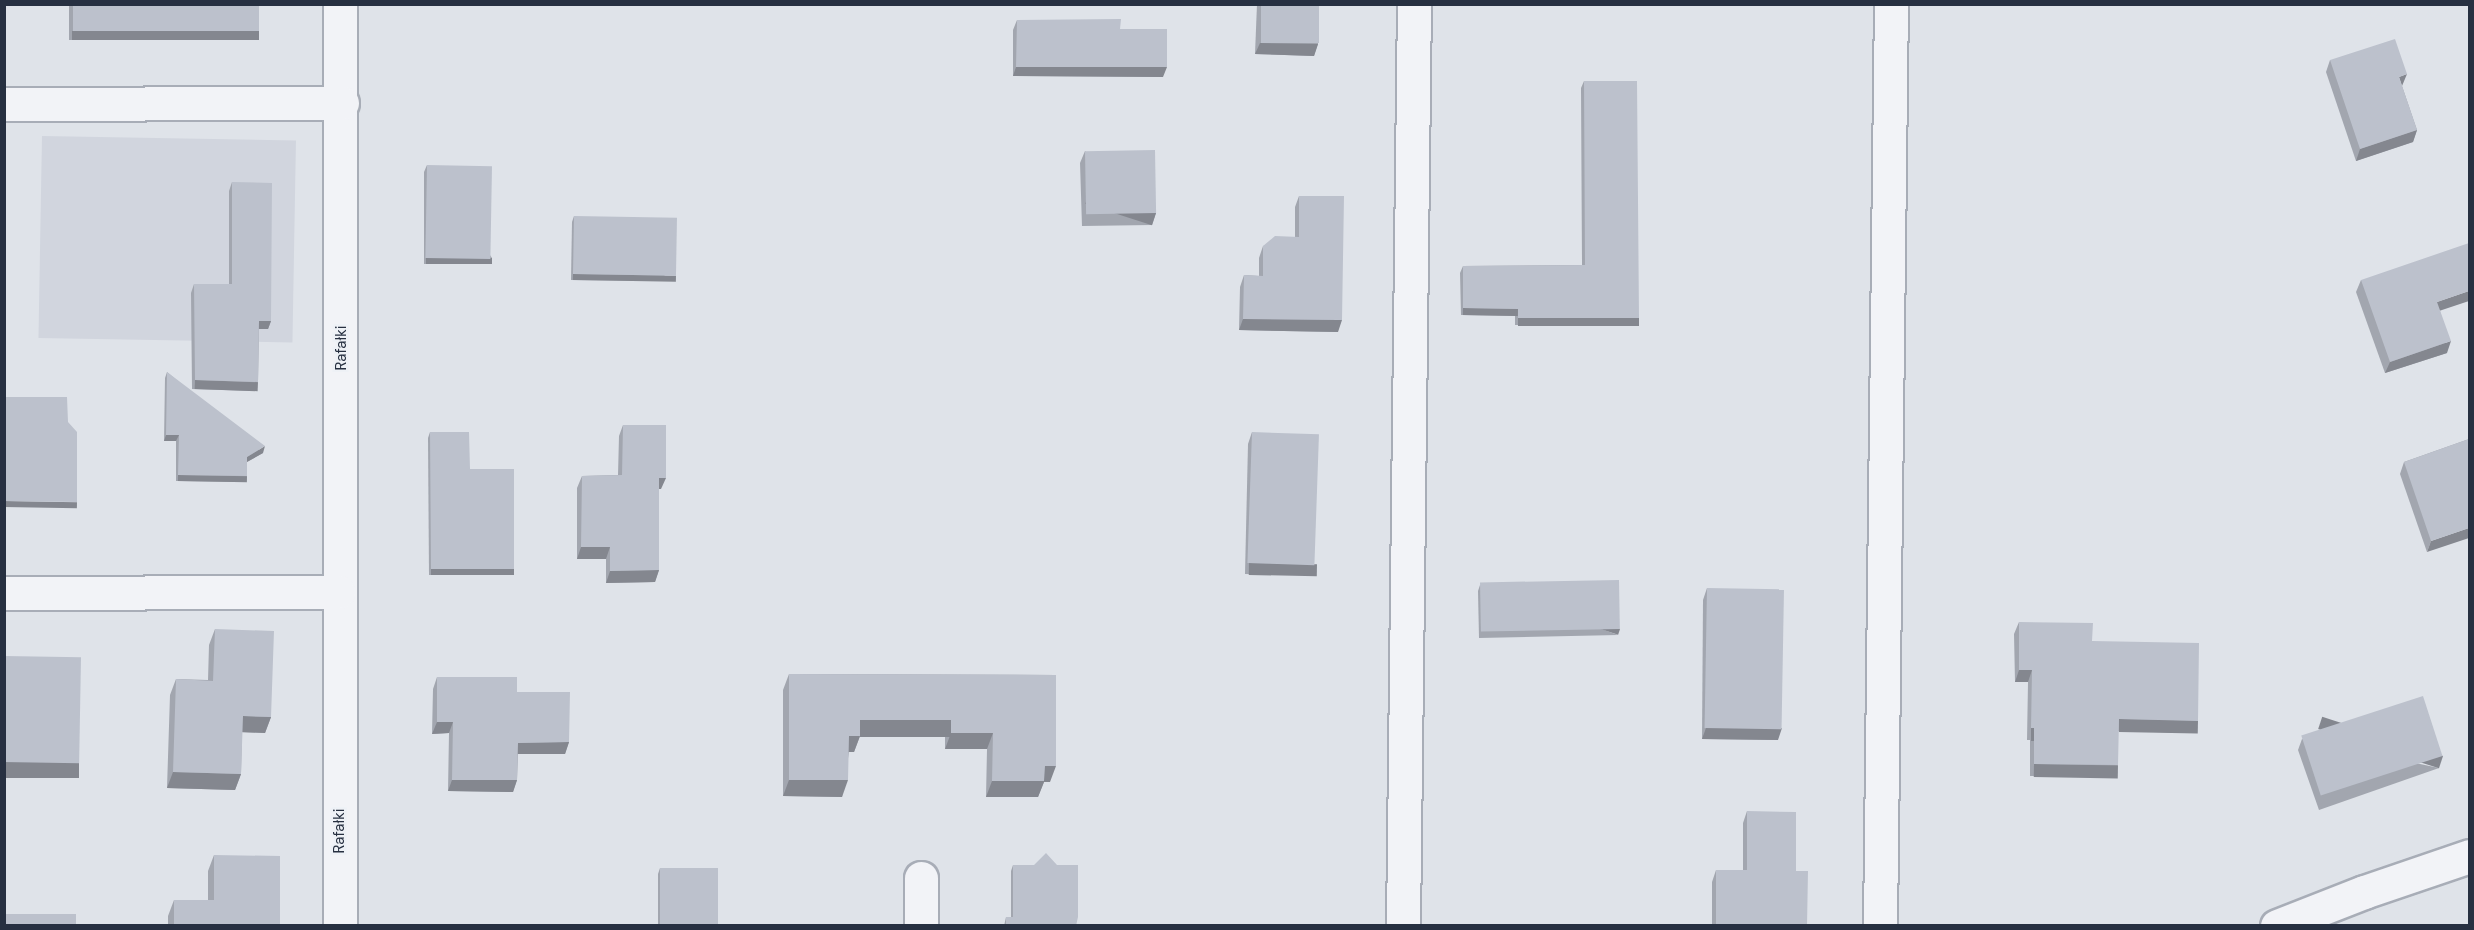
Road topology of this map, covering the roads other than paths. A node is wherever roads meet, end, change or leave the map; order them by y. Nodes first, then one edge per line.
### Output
1 (340, 4) edge
2 (1414, 4) edge
3 (1892, 4) edge
4 (342, 103) junction
5 (4, 104) edge
6 (338, 592) junction
7 (4, 593) edge
8 (2469, 856) edge
9 (921, 878) dead end
10 (340, 926) edge
11 (921, 926) edge
12 (1404, 926) edge
13 (1880, 926) edge
14 (2277, 926) edge

1 - 4 street, Rafałki
2 - 12 street
3 - 13 street
4 - 5 street
4 - 6 street, Rafałki
6 - 7 street
6 - 10 street, Rafałki
8 - 14 street
9 - 11 street

